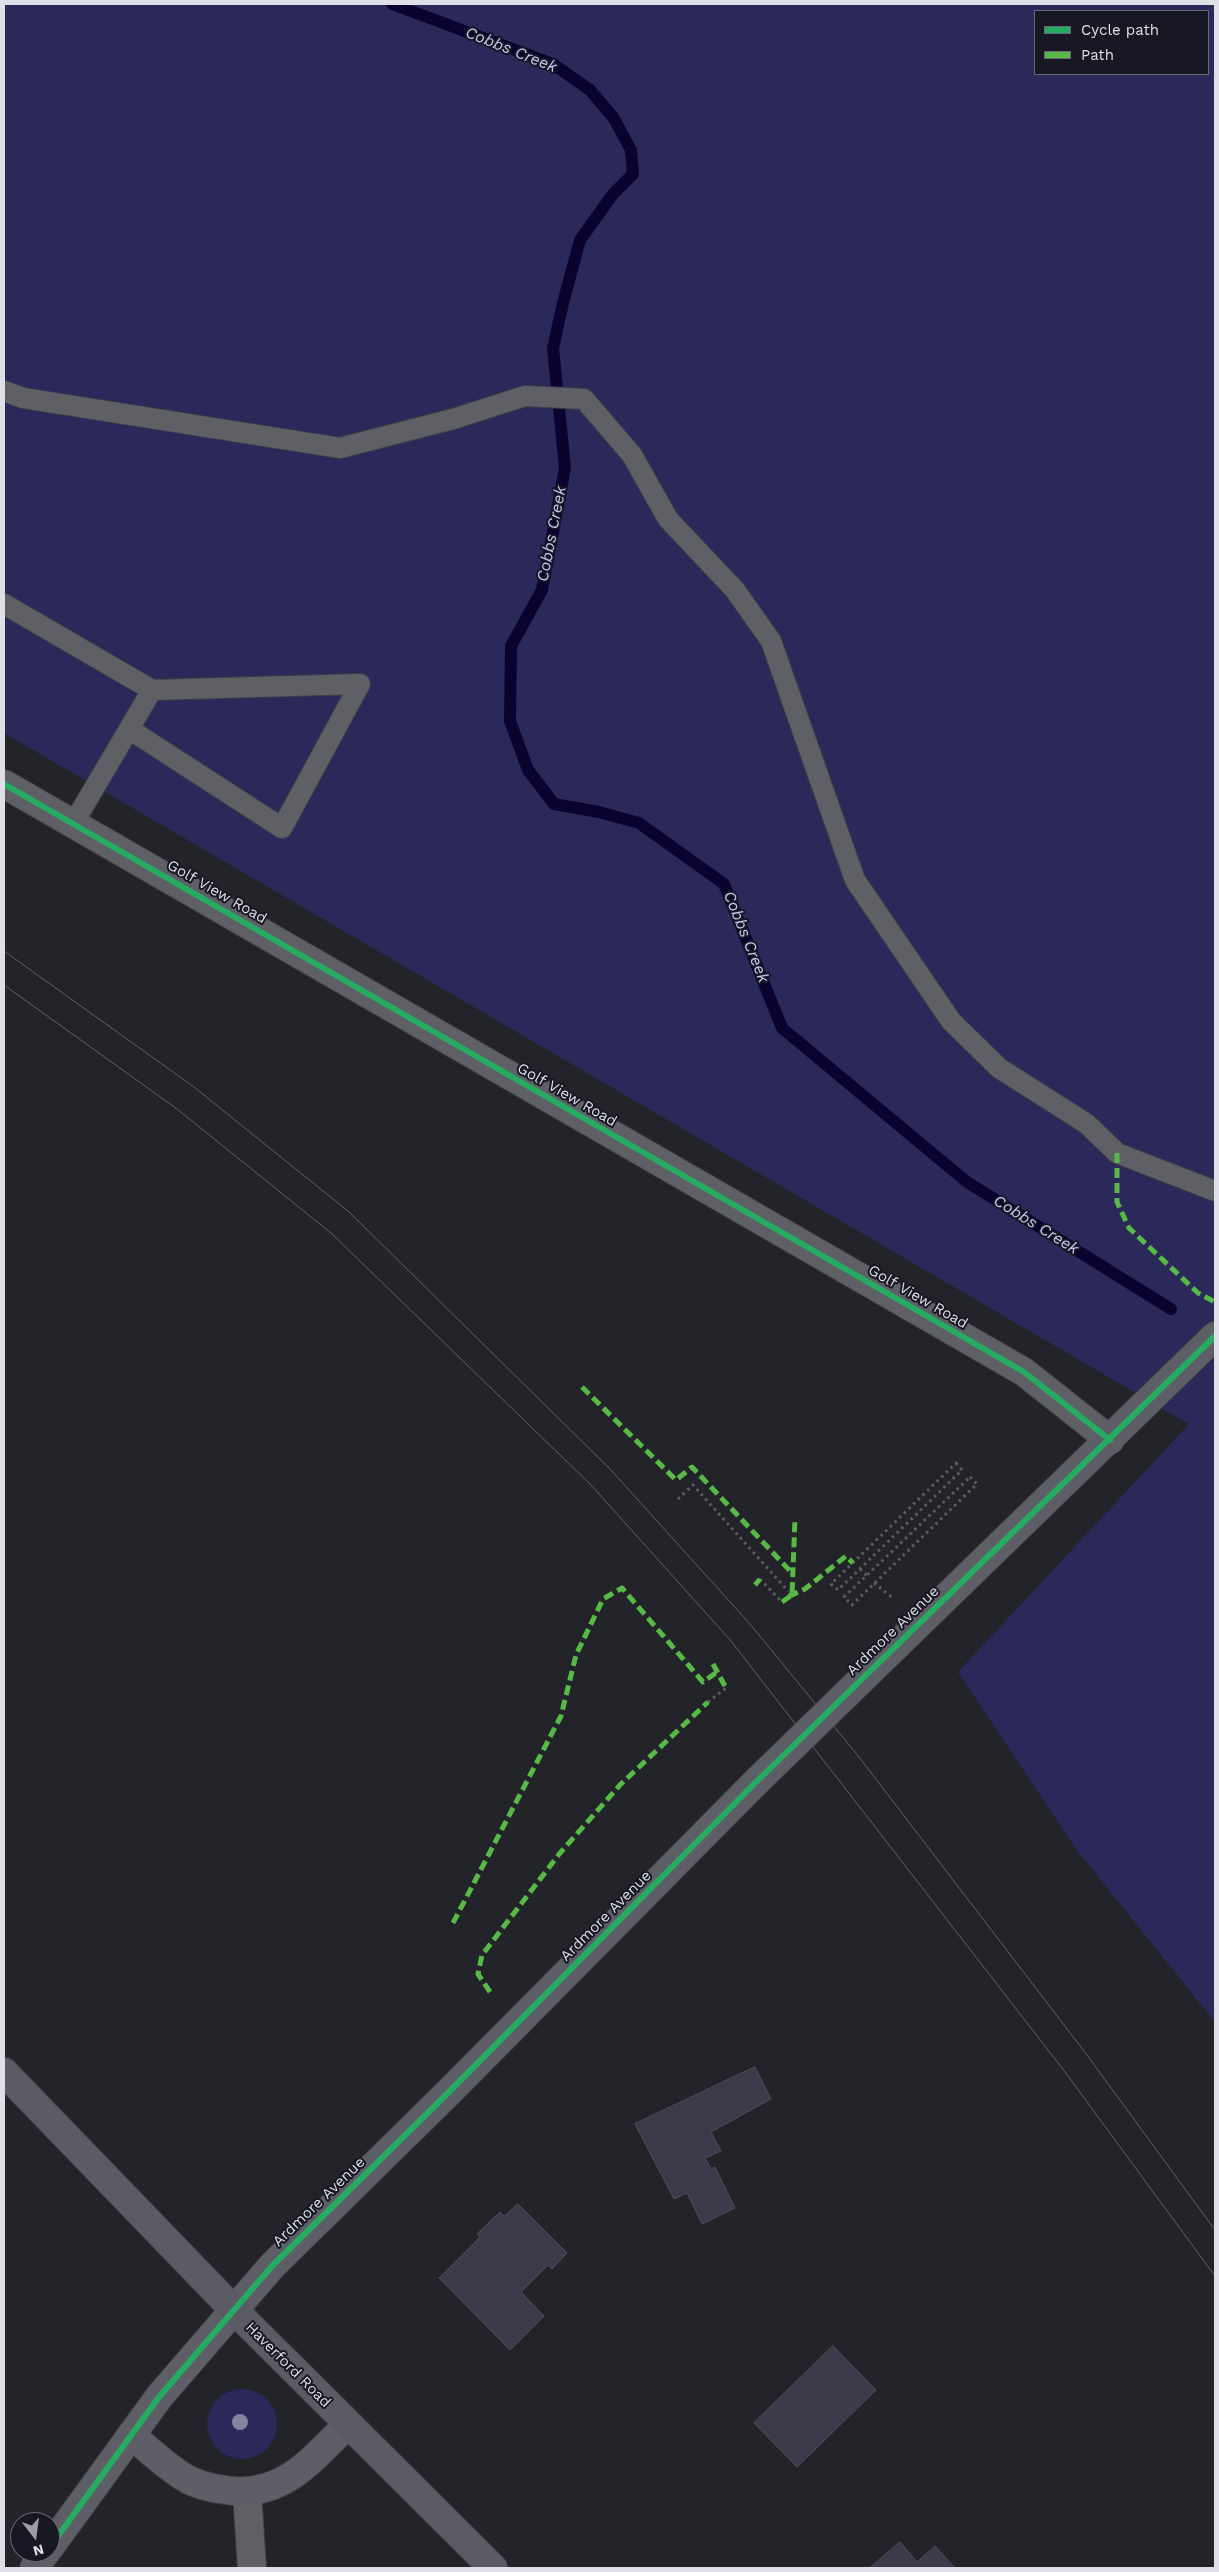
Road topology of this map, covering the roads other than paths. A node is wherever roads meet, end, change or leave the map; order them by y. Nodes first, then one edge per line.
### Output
1 (4, 391) edge
2 (4, 604) edge
3 (152, 690) junction
4 (129, 729) junction
5 (4, 784) edge
6 (73, 824) junction
7 (1215, 1191) edge
8 (1215, 1336) edge
9 (1110, 1440) junction
10 (4, 2072) edge
11 (233, 2310) junction
12 (348, 2424) junction
13 (131, 2435) junction
14 (247, 2492) junction
15 (60, 2533) edge
16 (252, 2568) edge
17 (493, 2568) edge

1 - 7 lane
2 - 3 lane
3 - 4 lane
3 - 4 lane
4 - 6 lane
5 - 6 street, Golf View Road
6 - 9 street, Golf View Road
8 - 9 street, Ardmore Avenue
9 - 11 street, Ardmore Avenue, bridge
10 - 11 main road, Haverford Road
11 - 12 main road, Haverford Road
11 - 13 street, Ardmore Avenue
12 - 14 street
12 - 17 main road, Haverford Road
13 - 14 street
13 - 15 street, Ardmore Avenue
14 - 16 street

